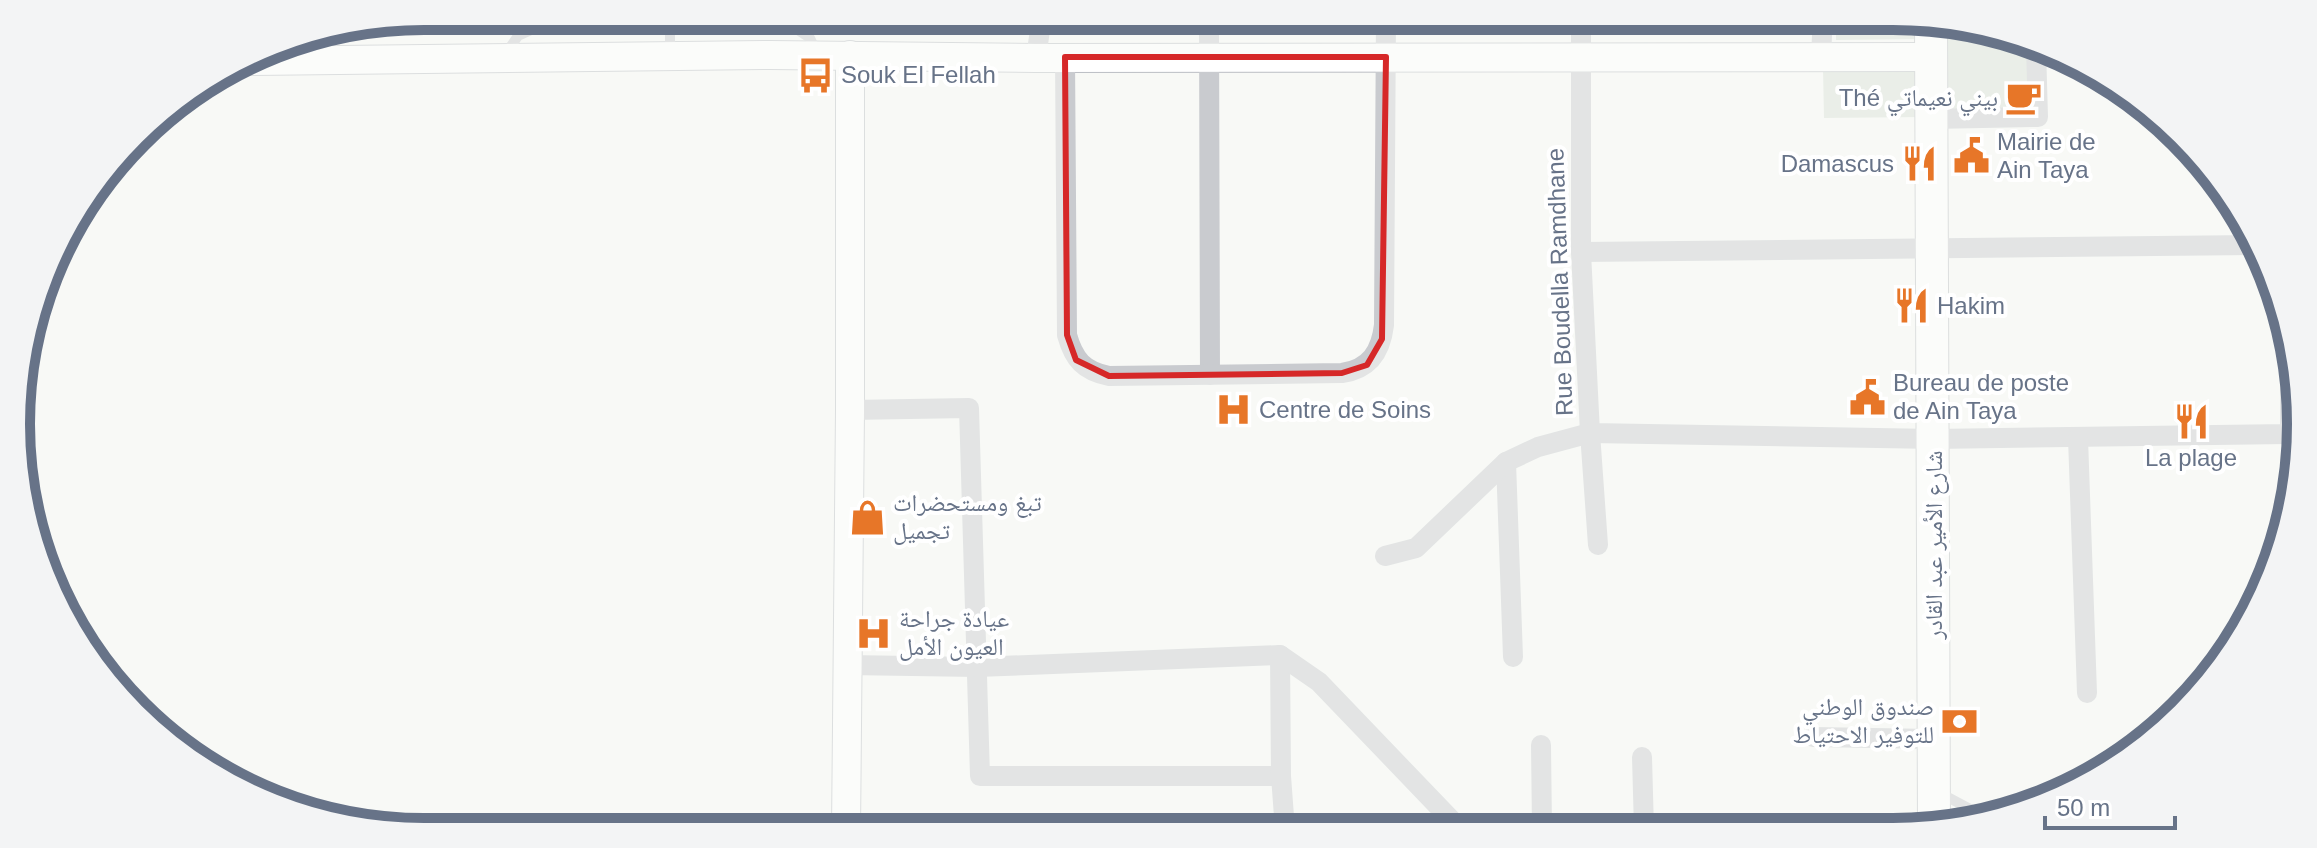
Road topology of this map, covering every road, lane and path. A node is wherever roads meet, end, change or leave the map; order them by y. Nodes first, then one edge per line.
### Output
1 (531, 30) edge
2 (670, 30) edge
3 (798, 30) edge
4 (1040, 30) edge
5 (1209, 30) edge
6 (1386, 30) edge
7 (1581, 30) edge
8 (1822, 30) edge
9 (1931, 32) edge
10 (818, 55) junction
11 (850, 55) junction
12 (670, 56) junction
13 (1821, 56) junction
14 (1065, 57) junction
15 (1386, 57) junction
16 (1582, 57) junction
17 (1932, 57) junction
18 (503, 58) junction
19 (1036, 58) junction
20 (1209, 58) junction
21 (2041, 59) edge
22 (271, 61) edge
23 (1932, 119) junction
24 (2243, 245) edge
25 (1932, 249) junction
26 (1581, 252) junction
27 (1210, 375) junction
28 (850, 410) junction
29 (1590, 433) junction
30 (2287, 434) edge
31 (2078, 438) junction
32 (1934, 439) junction
33 (1506, 462) junction
34 (1598, 545) dead end
35 (1385, 556) dead end
36 (1280, 655) junction
37 (1513, 657) dead end
38 (847, 665) junction
39 (977, 667) junction
40 (2087, 693) dead end
41 (1813, 737) dead end
42 (1934, 739) junction
43 (1541, 745) dead end
44 (1642, 757) dead end
45 (1281, 776) junction
46 (1934, 790) junction
47 (1970, 809) edge
48 (1934, 816) edge
49 (846, 818) edge
50 (1284, 818) edge
51 (1449, 818) edge
52 (1542, 818) edge
53 (1644, 818) edge

1 - 18 lane
2 - 12 lane
3 - 10 lane
4 - 19 street
5 - 20 street
6 - 15 street
7 - 16 street, Rue Boudella Ramdhane
8 - 13 street
9 - 17 main road, شارع الأمير عبد القادر
10 - 11 main road
10 - 12 main road
11 - 19 main road
11 - 28 main road
12 - 18 main road
13 - 16 main road
13 - 17 main road
14 - 19 main road
14 - 20 main road
14 - 27 street
15 - 16 main road
15 - 20 main road
15 - 27 street
16 - 26 street, Rue Boudella Ramdhane
17 - 23 main road, شارع الأمير عبد القادر
18 - 22 main road
20 - 27 street
21 - 23 street
23 - 25 main road, شارع الأمير عبد القادر
24 - 25 street
25 - 26 street
25 - 32 main road, شارع الأمير عبد القادر
26 - 29 street, Rue Boudella Ramdhane
28 - 38 main road
28 - 39 street
29 - 32 street, Rue Boudella Ramdhane
29 - 33 street
29 - 34 street
30 - 31 street, Rue Boudella Ramdhane
31 - 32 street, Rue Boudella Ramdhane
31 - 40 street
32 - 42 main road, شارع الأمير عبد القادر
33 - 35 street
33 - 37 street
36 - 39 street
36 - 45 street
36 - 51 street
38 - 39 street
38 - 49 main road
39 - 45 street
41 - 42 street
42 - 46 main road, شارع الأمير عبد القادر
43 - 52 street
44 - 53 street
45 - 50 street
46 - 47 lane
46 - 48 main road, شارع الأمير عبد القادر

